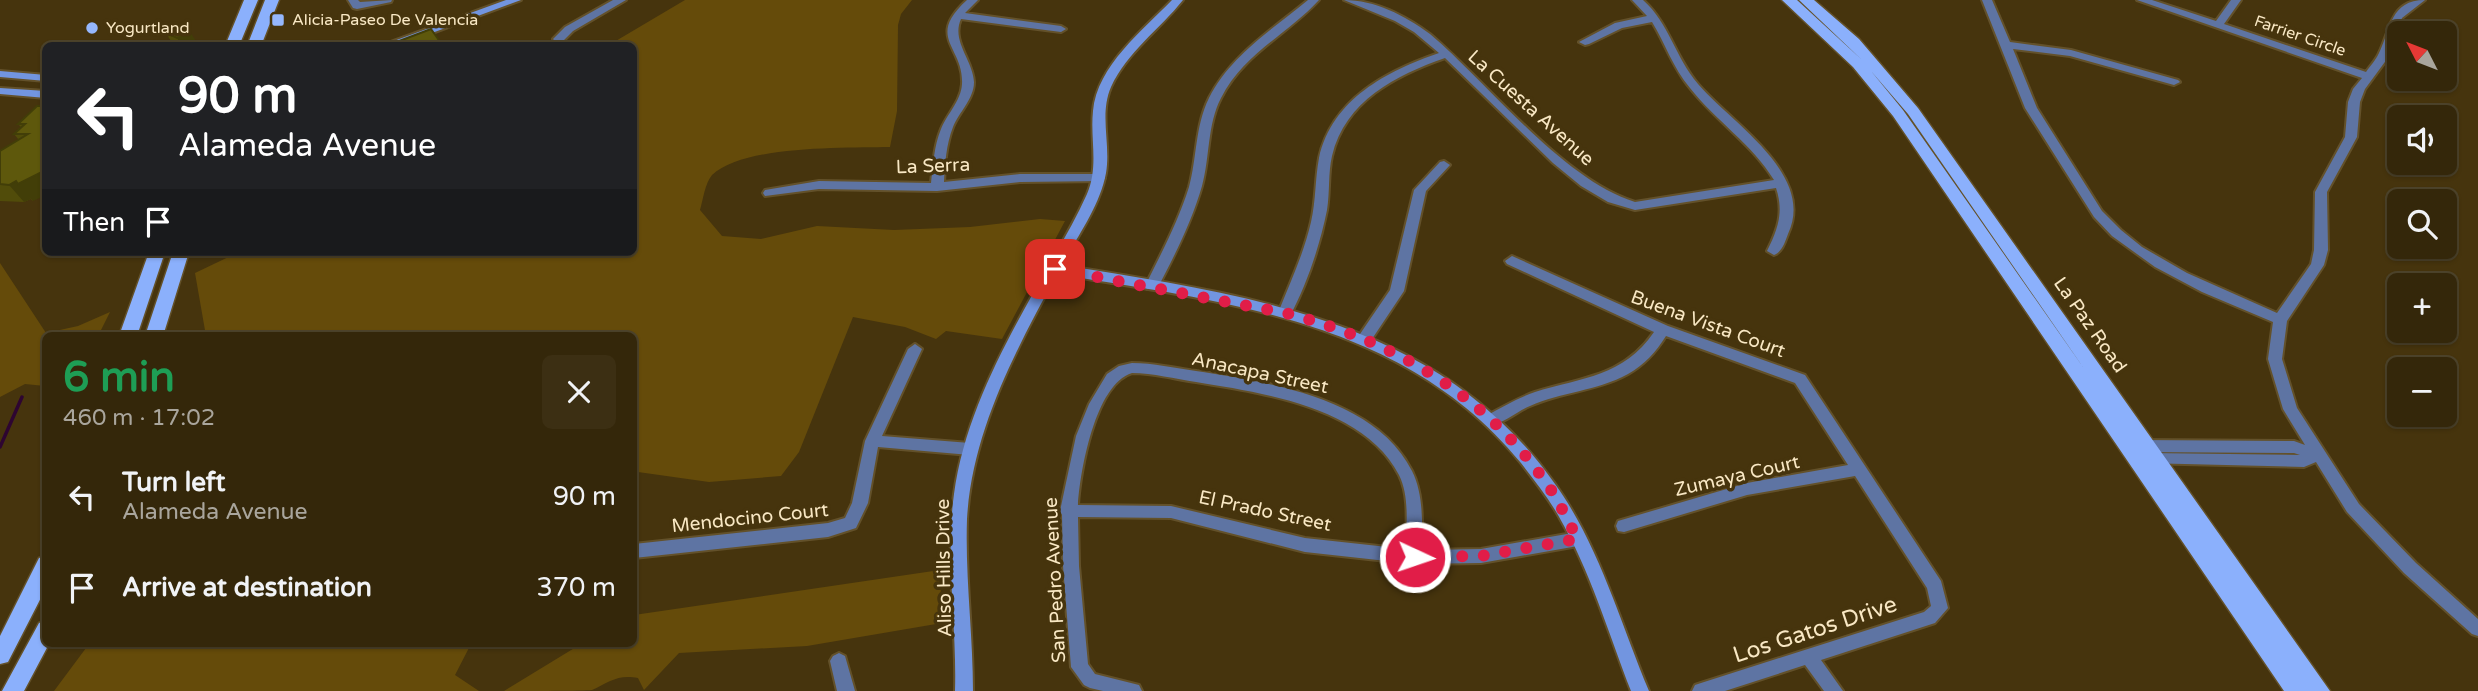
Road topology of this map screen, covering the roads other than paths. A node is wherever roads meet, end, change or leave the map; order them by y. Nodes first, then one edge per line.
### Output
1 (251, 0) edge
2 (272, 0) edge
3 (387, 0) edge
4 (516, 0) edge
5 (621, 0) edge
6 (973, 0) edge
7 (1178, 0) edge
8 (1314, 0) edge
9 (1349, 0) edge
10 (1637, 0) edge
11 (1789, 0) edge
12 (1806, 0) edge
13 (1987, 0) edge
14 (2142, 0) edge
15 (2236, 0) edge
16 (2420, 0) edge
17 (355, 3) edge
18 (959, 15) junction
19 (1656, 18) junction
20 (2219, 24) junction
21 (1061, 29) dead end
22 (559, 39) dead end
23 (234, 42) edge
24 (256, 42) edge
25 (396, 42) edge
26 (1585, 42) dead end
27 (2004, 45) junction
28 (1446, 54) junction
29 (0, 74) edge
30 (2368, 76) junction
31 (42, 78) edge
32 (2174, 82) dead end
33 (0, 85) edge
34 (42, 85) edge
35 (0, 91) edge
36 (42, 95) edge
37 (1444, 165) dead end
38 (1099, 178) junction
39 (1782, 183) junction
40 (937, 187) junction
41 (769, 193) dead end
42 (1774, 251) dead end
43 (156, 256) edge
44 (180, 256) edge
45 (1511, 261) dead end
46 (1055, 269) junction
47 (1152, 286) junction
48 (1285, 313) junction
49 (2280, 320) junction
50 (1663, 330) junction
51 (129, 332) edge
52 (155, 332) edge
53 (1365, 338) junction
54 (915, 349) dead end
55 (1121, 369) joint
56 (1492, 420) junction
57 (872, 441) junction
58 (970, 449) junction
59 (2141, 452) junction
60 (2317, 455) junction
61 (1860, 469) junction
62 (1068, 511) junction
63 (1624, 526) dead end
64 (1578, 539) junction
65 (637, 551) edge
66 (1415, 557) junction
67 (42, 573) edge
68 (1940, 608) joint
69 (2478, 629) edge
70 (41, 639) edge
71 (0, 655) edge
72 (1809, 656) junction
73 (839, 661) dead end
74 (0, 689) edge
75 (13, 691) edge
76 (846, 691) edge
77 (964, 691) edge
78 (1133, 691) edge
79 (1640, 691) edge
80 (1701, 691) edge
81 (1834, 691) edge
82 (2296, 691) edge
83 (2319, 691) edge

1 - 23 main road
2 - 24 main road
3 - 17 street
4 - 25 street
5 - 22 street
6 - 18 street
7 - 38 street, Aliso Hills Drive
8 - 47 street
9 - 28 street, La Cuesta Avenue
10 - 19 street
11 - 59 main road, La Paz Road
12 - 59 main road, La Paz Road
13 - 27 street
14 - 20 street, Farrier Circle
15 - 20 street
16 - 30 street
18 - 21 street
18 - 40 street
19 - 26 street
19 - 39 street
20 - 30 street, Farrier Circle
27 - 32 street
27 - 49 street
28 - 39 street, La Cuesta Avenue
28 - 48 street
29 - 31 street
30 - 49 street
33 - 34 street
35 - 36 street
37 - 53 street
38 - 40 street, La Serra
38 - 46 street, Aliso Hills Drive
39 - 42 street
40 - 41 street, La Serra
43 - 51 main road
44 - 52 main road
45 - 50 street, Buena Vista Court
46 - 47 street
46 - 58 street, Aliso Hills Drive
47 - 48 street
48 - 53 street
49 - 60 street
50 - 56 street
50 - 61 street, Buena Vista Court
53 - 56 street
54 - 57 street, Mendocino Court
55 - 62 street, San Pedro Avenue
55 - 66 street, Anacapa Street
56 - 64 street
57 - 58 street
57 - 65 street, Mendocino Court
58 - 77 street, Aliso Hills Drive
59 - 60 street
59 - 82 main road, La Paz Road
59 - 83 main road, La Paz Road
60 - 69 street
61 - 63 street, Zumaya Court
61 - 68 street, Buena Vista Court
62 - 66 street, El Prado Street
62 - 78 street, San Pedro Avenue
64 - 66 street, El Prado Street
64 - 79 street
67 - 71 main road
68 - 72 street, Los Gatos Drive
70 - 74 main road
70 - 75 main road
72 - 80 street, Los Gatos Drive
72 - 81 street
73 - 76 street

